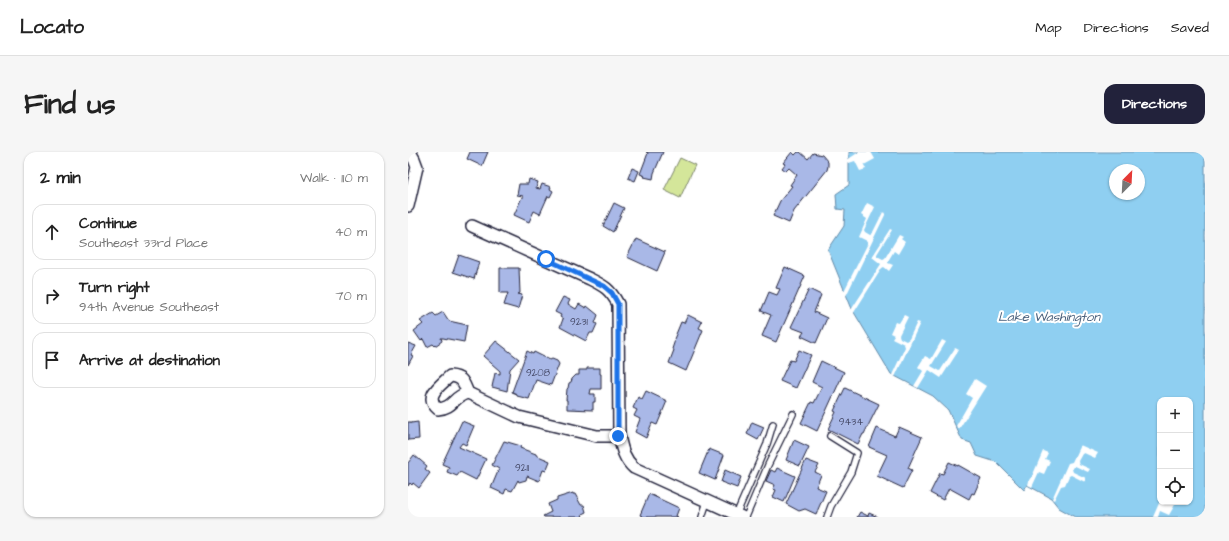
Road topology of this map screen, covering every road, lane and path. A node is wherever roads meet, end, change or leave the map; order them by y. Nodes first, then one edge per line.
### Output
1 (414, 154) edge
2 (408, 206) edge
3 (472, 226) dead end
4 (468, 393) dead end
5 (793, 414) dead end
6 (773, 424) dead end
7 (618, 436) junction
8 (830, 436) dead end
9 (707, 502) junction
10 (741, 516) edge
11 (702, 517) edge
12 (827, 517) edge

1 - 2 street
3 - 7 street
4 - 7 street
5 - 10 lane
6 - 10 lane
7 - 9 street
8 - 12 lane
9 - 10 street
9 - 11 lane

